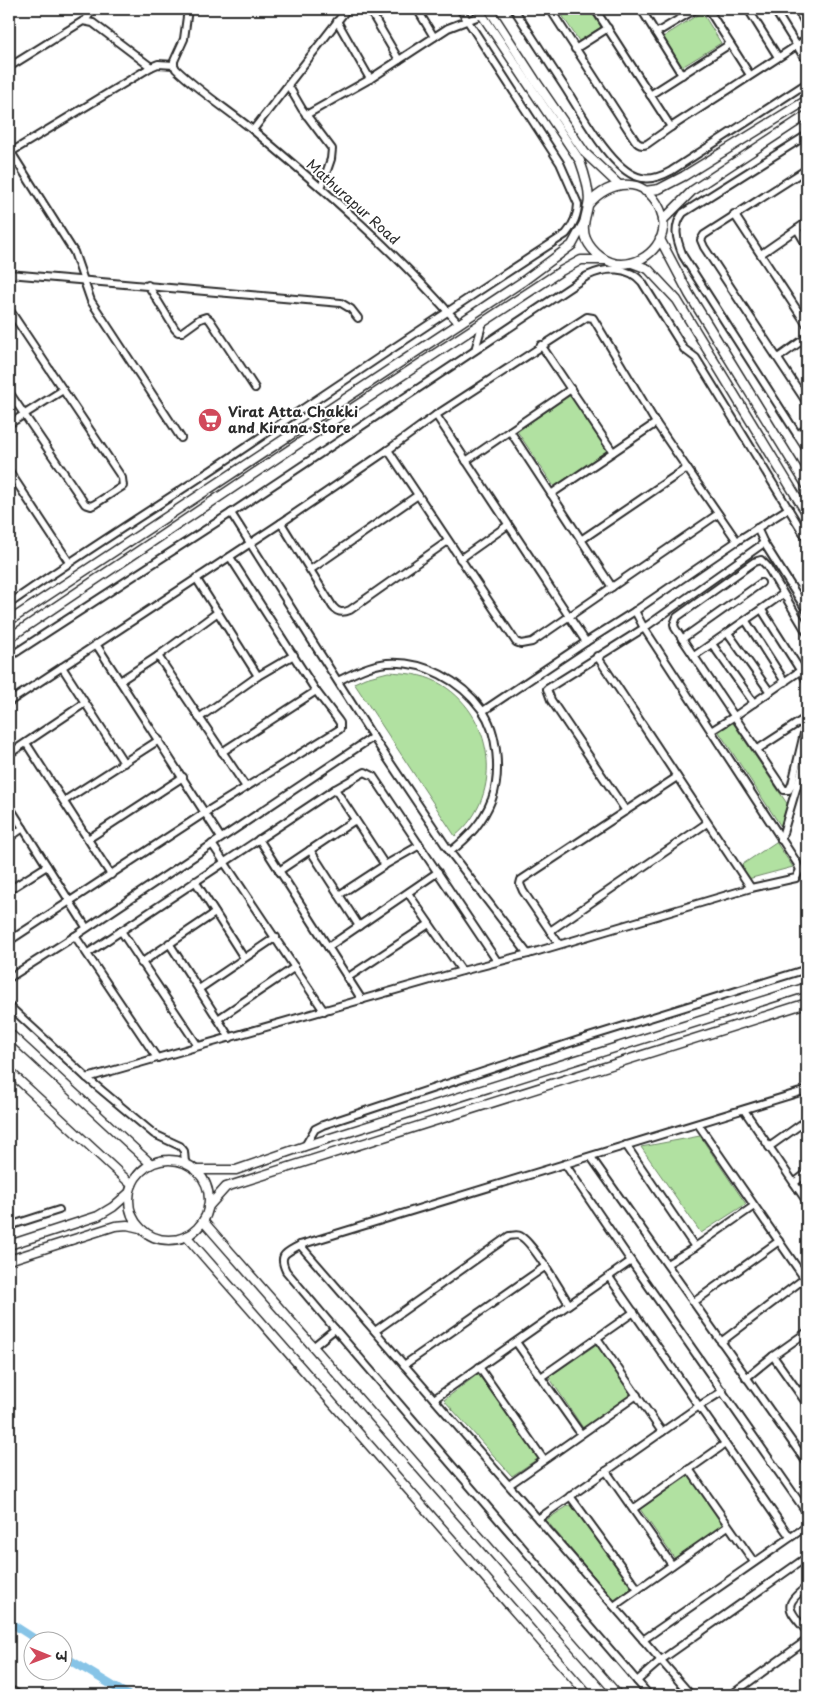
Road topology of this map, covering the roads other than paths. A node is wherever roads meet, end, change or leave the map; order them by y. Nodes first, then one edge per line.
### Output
1 (93, 9) edge
2 (188, 9) edge
3 (348, 9) edge
4 (369, 9) edge
5 (417, 9) edge
6 (460, 9) edge
7 (489, 9) edge
8 (514, 9) edge
9 (550, 9) edge
10 (595, 9) edge
11 (641, 9) edge
12 (696, 9) edge
13 (708, 9) edge
14 (748, 9) edge
15 (774, 9) edge
16 (797, 9) edge
17 (480, 12) edge
18 (85, 21) junction
19 (338, 21) junction
20 (468, 21) junction
21 (807, 26) edge
22 (608, 28) junction
23 (656, 33) junction
24 (434, 37) junction
25 (807, 39) edge
26 (730, 44) junction
27 (797, 45) junction
28 (575, 49) junction
29 (778, 57) junction
30 (399, 60) junction
31 (807, 62) edge
32 (174, 65) junction
33 (9, 67) edge
34 (151, 67) junction
35 (682, 74) junction
36 (750, 75) junction
37 (370, 79) junction
38 (807, 83) edge
39 (288, 85) junction
40 (650, 95) junction
41 (807, 100) edge
42 (306, 115) junction
43 (807, 115) edge
44 (671, 127) junction
45 (253, 130) junction
46 (807, 135) edge
47 (11, 156) edge
48 (807, 168) edge
49 (619, 185) junction
50 (321, 188) junction
51 (645, 191) junction
52 (589, 204) junction
53 (734, 214) junction
54 (663, 220) junction
55 (807, 222) edge
56 (584, 223) junction
57 (797, 229) junction
58 (660, 239) junction
59 (807, 246) edge
60 (761, 254) junction
61 (605, 260) junction
62 (632, 263) junction
63 (9, 274) edge
64 (83, 279) junction
65 (148, 285) junction
66 (9, 309) edge
67 (447, 311) junction
68 (358, 318) dead end
69 (483, 322) junction
70 (460, 324) junction
71 (807, 325) edge
72 (807, 337) edge
73 (541, 346) junction
74 (475, 350) junction
75 (778, 358) junction
76 (255, 388) dead end
77 (571, 389) junction
78 (63, 390) junction
79 (9, 392) edge
80 (807, 403) edge
81 (24, 414) junction
82 (436, 415) junction
83 (656, 423) junction
84 (9, 424) edge
85 (807, 428) edge
86 (510, 431) junction
87 (797, 435) junction
88 (181, 438) dead end
89 (388, 450) junction
90 (807, 450) edge
91 (614, 452) junction
92 (466, 461) junction
93 (687, 468) junction
94 (9, 471) edge
95 (807, 486) edge
96 (551, 494) junction
97 (418, 495) junction
98 (789, 508) junction
99 (232, 513) junction
100 (718, 514) junction
101 (807, 514) edge
102 (281, 523) junction
103 (508, 525) junction
104 (757, 528) junction
105 (807, 539) edge
106 (581, 540) junction
107 (448, 541) junction
108 (737, 541) junction
109 (764, 543) junction
110 (250, 544) junction
111 (230, 557) junction
112 (460, 559) junction
113 (69, 562) junction
114 (310, 570) junction
115 (196, 578) junction
116 (761, 583) dead end
117 (612, 587) junction
118 (783, 594) junction
119 (9, 604) edge
120 (762, 610) junction
121 (634, 611) junction
122 (807, 611) edge
123 (218, 612) junction
124 (568, 617) junction
125 (9, 621) edge
126 (746, 621) junction
127 (644, 628) junction
128 (807, 632) edge
129 (728, 633) junction
130 (9, 638) edge
131 (682, 639) junction
132 (586, 642) junction
133 (96, 644) junction
134 (712, 644) junction
135 (294, 655) junction
136 (158, 656) junction
137 (597, 656) junction
138 (694, 656) junction
139 (9, 657) edge
140 (62, 667) junction
141 (804, 668) edge
142 (258, 676) junction
143 (120, 681) junction
144 (338, 681) junction
145 (785, 682) junction
146 (807, 682) edge
147 (316, 691) junction
148 (770, 692) junction
149 (9, 702) edge
150 (85, 703) junction
151 (754, 703) junction
152 (483, 711) junction
153 (735, 716) junction
154 (807, 717) edge
155 (199, 718) junction
156 (807, 721) edge
157 (711, 731) junction
158 (373, 737) junction
159 (159, 740) junction
160 (26, 743) junction
161 (758, 749) junction
162 (222, 752) junction
163 (807, 752) edge
164 (9, 754) edge
165 (124, 763) junction
166 (183, 777) junction
167 (677, 777) junction
168 (246, 788) junction
169 (335, 789) junction
170 (64, 801) junction
171 (9, 806) edge
172 (626, 811) junction
173 (206, 812) junction
174 (355, 820) junction
175 (707, 823) junction
176 (23, 828) junction
177 (9, 838) edge
178 (221, 838) junction
179 (88, 839) junction
180 (259, 839) junction
181 (781, 840) junction
182 (212, 844) junction
183 (420, 845) junction
184 (310, 850) junction
185 (450, 852) junction
186 (225, 861) junction
187 (385, 865) junction
188 (47, 866) junction
189 (279, 870) junction
190 (438, 872) junction
191 (111, 875) junction
192 (195, 881) junction
193 (751, 888) junction
194 (9, 890) edge
195 (408, 893) junction
196 (339, 895) junction
197 (70, 901) junction
198 (215, 913) junction
199 (429, 924) junction
200 (359, 926) junction
201 (86, 927) junction
202 (121, 931) junction
203 (550, 932) junction
204 (75, 936) junction
205 (276, 937) junction
206 (9, 941) edge
207 (169, 943) junction
208 (559, 944) junction
209 (328, 947) junction
210 (88, 953) junction
211 (528, 954) junction
212 (244, 958) junction
213 (497, 962) junction
214 (141, 963) junction
215 (295, 967) junction
216 (807, 969) edge
217 (462, 971) junction
218 (10, 975) edge
219 (347, 978) junction
220 (807, 987) edge
221 (199, 989) junction
222 (362, 1000) junction
223 (807, 1003) edge
224 (9, 1006) edge
225 (324, 1011) junction
226 (218, 1019) junction
227 (9, 1033) edge
228 (230, 1038) junction
229 (198, 1046) junction
230 (156, 1058) junction
231 (9, 1071) edge
232 (87, 1078) junction
233 (807, 1090) edge
234 (744, 1110) junction
235 (807, 1120) edge
236 (698, 1124) junction
237 (305, 1146) junction
238 (626, 1146) junction
239 (769, 1147) junction
240 (591, 1157) junction
241 (185, 1163) junction
242 (151, 1164) junction
243 (565, 1164) junction
244 (195, 1170) junction
245 (807, 1173) edge
246 (794, 1182) junction
247 (130, 1189) junction
248 (807, 1202) edge
249 (754, 1206) junction
250 (208, 1207) junction
251 (59, 1210) dead end
252 (203, 1221) junction
253 (9, 1226) edge
254 (140, 1228) junction
255 (186, 1236) junction
256 (779, 1241) junction
257 (9, 1245) edge
258 (300, 1245) junction
259 (696, 1247) junction
260 (9, 1260) edge
261 (631, 1261) junction
262 (667, 1264) junction
263 (546, 1266) junction
264 (609, 1277) junction
265 (806, 1280) edge
266 (694, 1302) junction
267 (569, 1304) junction
268 (634, 1312) junction
269 (334, 1329) junction
270 (375, 1331) junction
271 (807, 1332) edge
272 (597, 1338) junction
273 (516, 1342) junction
274 (721, 1342) junction
275 (314, 1346) junction
276 (773, 1356) junction
277 (404, 1365) junction
278 (479, 1367) junction
279 (541, 1377) junction
280 (746, 1378) junction
281 (807, 1386) edge
282 (723, 1391) junction
283 (798, 1392) junction
284 (637, 1395) junction
285 (434, 1399) junction
286 (807, 1404) edge
287 (699, 1406) junction
288 (662, 1432) junction
289 (581, 1434) junction
290 (725, 1444) junction
291 (544, 1460) junction
292 (807, 1463) edge
293 (689, 1469) junction
294 (606, 1471) junction
295 (509, 1485) junction
296 (570, 1496) junction
297 (632, 1509) junction
298 (807, 1513) edge
299 (538, 1518) junction
300 (728, 1526) junction
301 (807, 1526) edge
302 (790, 1537) junction
303 (807, 1559) edge
304 (754, 1562) junction
305 (672, 1565) junction
306 (807, 1587) edge
307 (638, 1589) junction
308 (614, 1606) junction
309 (807, 1632) edge
310 (643, 1640) junction
311 (807, 1640) edge
312 (661, 1660) junction
313 (636, 1681) junction
314 (9, 1689) edge
315 (18, 1695) edge
316 (588, 1695) edge
317 (618, 1695) edge
318 (649, 1695) edge
319 (692, 1695) edge
320 (730, 1695) edge

1 - 18 street
2 - 32 street
3 - 19 street
4 - 30 street
5 - 24 street
6 - 20 street
7 - 49 street
8 - 38 street
9 - 28 street
10 - 22 street
11 - 23 street
12 - 23 street
13 - 26 street
14 - 29 street
15 - 27 street
16 - 21 street
17 - 20 street
17 - 52 street
18 - 33 street
18 - 34 street
19 - 37 street
19 - 39 street
20 - 24 street
20 - 67 street
22 - 28 street
22 - 40 street
23 - 35 street
24 - 30 street
25 - 27 street
26 - 35 street
26 - 36 street
27 - 29 street
27 - 31 street
28 - 44 street
29 - 36 street
30 - 37 street
32 - 34 street
32 - 45 street, Mathurapur Road
34 - 47 street
35 - 40 street
36 - 44 street
37 - 42 street
39 - 42 street
39 - 45 street
40 - 44 street
41 - 51 street
42 - 50 street
43 - 54 street
45 - 50 street, Mathurapur Road
46 - 87 street
47 - 64 street
48 - 53 street
49 - 51 street
49 - 52 street
50 - 67 street, Mathurapur Road
51 - 54 street
52 - 56 street
53 - 60 street
53 - 75 street
54 - 58 street
55 - 57 street
56 - 61 street
56 - 70 street
57 - 59 street
57 - 60 street
58 - 62 street
58 - 95 street
60 - 71 street
61 - 62 street
61 - 69 street
62 - 101 street
63 - 64 street
64 - 65 street
64 - 88 street
65 - 68 street
65 - 76 street
66 - 78 street
67 - 70 street, Mathurapur Road
67 - 113 street
69 - 74 street
69 - 130 street
70 - 125 street
72 - 75 street
73 - 77 street
73 - 82 street
73 - 83 street
74 - 98 street
74 - 99 street
75 - 80 street
77 - 86 street
77 - 91 street
78 - 81 street
78 - 81 street
79 - 81 street
81 - 84 street
82 - 89 street
82 - 92 street
83 - 91 street
83 - 93 street
85 - 87 street
86 - 92 street
86 - 96 street
87 - 90 street
89 - 97 street
89 - 102 street
91 - 96 street
92 - 103 street
93 - 100 street
93 - 106 street
94 - 113 street
96 - 106 street
97 - 107 street
97 - 114 street
98 - 104 street
98 - 105 street
99 - 110 street
99 - 139 street
100 - 108 street
100 - 117 street
102 - 110 street
102 - 114 street
103 - 112 street
103 - 124 street
104 - 108 street
104 - 109 street
106 - 117 street
107 - 112 street
107 - 114 street
108 - 121 street
109 - 122 street
109 - 127 street
110 - 111 street
110 - 144 street
111 - 115 street
111 - 135 street
112 - 124 street
113 - 119 street
115 - 123 street
115 - 133 street
116 - 131 street
117 - 124 street
118 - 120 street
118 - 128 street
118 - 131 street
120 - 126 street
120 - 141 street
121 - 127 street
121 - 132 street
123 - 136 street
123 - 142 street
124 - 132 street
126 - 129 street
126 - 145 street
127 - 137 street
127 - 157 street
129 - 134 street
129 - 148 street
131 - 138 street
132 - 152 street
133 - 140 street
133 - 143 street
134 - 138 street
134 - 151 street
135 - 142 street
135 - 147 street
136 - 143 street
136 - 155 street
137 - 167 street
137 - 172 street
138 - 153 street
140 - 149 street
140 - 150 street
141 - 145 street
141 - 146 street
142 - 155 street
143 - 159 street
144 - 152 street
144 - 158 street
145 - 148 street
147 - 162 street
147 - 168 street
148 - 151 street
150 - 160 street
150 - 165 street
151 - 153 street
152 - 185 street
153 - 157 street
153 - 161 street
154 - 161 street
155 - 162 street
156 - 161 street
157 - 181 street
158 - 178 street
158 - 185 street
159 - 165 street
159 - 166 street
160 - 164 street
160 - 170 street
162 - 168 street
163 - 181 street
165 - 170 street
166 - 173 street
166 - 179 street
167 - 172 street
167 - 175 street
168 - 173 street
169 - 174 street
169 - 180 street
169 - 183 street
170 - 179 street
171 - 176 street
172 - 203 street
173 - 178 street
173 - 191 street
174 - 184 street
174 - 187 street
175 - 193 street
175 - 203 street
176 - 177 street
176 - 188 street
178 - 182 street
179 - 191 street
180 - 186 street
180 - 189 street
181 - 193 street
182 - 186 street
182 - 201 street
183 - 187 street
183 - 190 street
184 - 189 street
184 - 196 street
185 - 211 street
186 - 192 street
186 - 205 street
187 - 196 street
188 - 194 street
188 - 197 street
189 - 209 street
190 - 195 street
190 - 213 street
191 - 197 street
192 - 198 street
192 - 202 street
193 - 208 street
195 - 199 street
195 - 200 street
196 - 200 street
197 - 201 street
197 - 206 street
198 - 207 street
198 - 212 street
199 - 217 street
199 - 219 street
200 - 209 street
201 - 204 street
202 - 210 street
202 - 214 street
203 - 208 street
204 - 210 street
204 - 218 street
205 - 212 street
205 - 215 street
207 - 214 street
207 - 221 street
208 - 211 street
209 - 219 street
210 - 230 street
211 - 213 street
212 - 221 street
213 - 217 street
214 - 229 street
215 - 225 street
215 - 226 street
216 - 237 street
217 - 222 street
219 - 222 street
220 - 237 street
221 - 226 street
222 - 225 street
223 - 250 street
224 - 232 street
225 - 228 street
226 - 228 street
227 - 242 street
228 - 229 street
229 - 230 street
230 - 232 street
231 - 247 street
232 - 241 street
233 - 234 street
234 - 236 street
234 - 239 street
235 - 239 street
236 - 238 street
236 - 249 street
237 - 244 street
238 - 240 street
238 - 259 street
239 - 246 street
240 - 243 street
240 - 262 street
241 - 242 street
241 - 244 street
242 - 247 street
243 - 258 street
243 - 261 street
244 - 250 street
245 - 246 street
246 - 248 street
247 - 254 street
247 - 257 street
249 - 256 street
249 - 259 street
250 - 252 street
251 - 253 street
252 - 255 street
252 - 275 street
254 - 255 street
254 - 260 street
255 - 316 street
256 - 265 street
256 - 266 street
258 - 269 street
258 - 270 street
259 - 262 street
261 - 264 street
261 - 282 street
262 - 266 street
263 - 267 street
263 - 270 street
263 - 277 street
264 - 267 street
264 - 268 street
265 - 274 street
266 - 274 street
267 - 273 street
268 - 272 street
268 - 287 street
269 - 275 street
269 - 313 street
270 - 277 street
271 - 276 street
272 - 279 street
272 - 284 street
273 - 278 street
273 - 279 street
274 - 280 street
275 - 317 street
276 - 280 street
276 - 283 street
277 - 285 street
278 - 285 street
278 - 291 street
279 - 289 street
280 - 292 street
281 - 283 street
282 - 287 street
282 - 298 street
283 - 286 street
284 - 288 street
284 - 289 street
285 - 295 street
287 - 288 street
287 - 290 street
288 - 294 street
289 - 291 street
290 - 293 street
290 - 302 street
291 - 295 street
293 - 297 street
293 - 300 street
294 - 296 street
294 - 297 street
295 - 299 street
296 - 299 street
296 - 307 street
297 - 305 street
299 - 308 street
300 - 304 street
300 - 305 street
301 - 302 street
302 - 304 street
303 - 312 street
304 - 310 street
305 - 307 street
306 - 309 street
307 - 308 street
308 - 310 street
310 - 312 street
311 - 320 street
312 - 313 street
312 - 319 street
313 - 318 street
314 - 315 street

